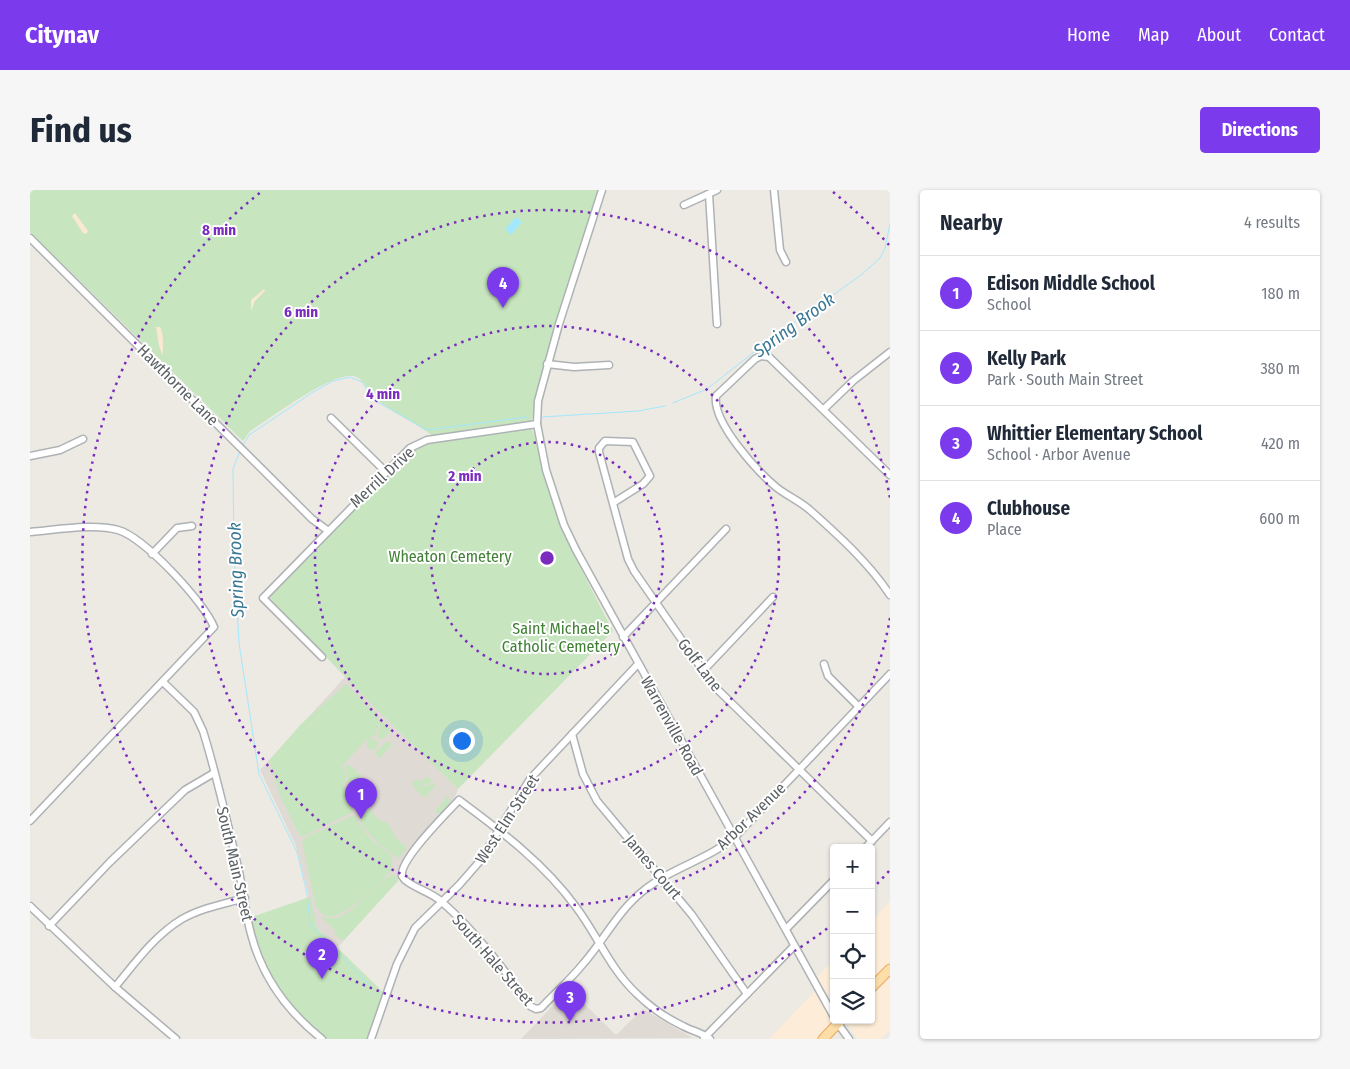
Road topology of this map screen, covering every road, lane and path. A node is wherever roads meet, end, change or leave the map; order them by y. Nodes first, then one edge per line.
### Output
1 (602, 190) edge
2 (718, 190) edge
3 (774, 190) edge
4 (709, 194) junction
5 (684, 205) dead end
6 (30, 238) edge
7 (786, 262) dead end
8 (717, 324) dead end
9 (890, 352) edge
10 (547, 364) junction
11 (609, 365) dead end
12 (824, 409) junction
13 (331, 418) dead end
14 (537, 424) junction
15 (83, 439) dead end
16 (30, 456) edge
17 (385, 471) junction
18 (890, 475) edge
19 (613, 503) junction
20 (192, 526) dead end
21 (726, 529) dead end
22 (327, 530) junction
23 (30, 532) edge
24 (152, 554) junction
25 (890, 595) edge
26 (773, 597) dead end
27 (655, 602) junction
28 (623, 637) junction
29 (322, 656) dead end
30 (638, 664) junction
31 (824, 664) dead end
32 (703, 671) junction
33 (890, 674) edge
34 (163, 682) junction
35 (858, 706) junction
36 (572, 734) junction
37 (799, 769) junction
38 (214, 773) junction
39 (30, 821) edge
40 (890, 822) edge
41 (500, 830) junction
42 (735, 836) junction
43 (872, 841) junction
44 (869, 844) edge
45 (663, 878) junction
46 (830, 884) edge
47 (245, 898) junction
48 (442, 902) junction
49 (30, 906) edge
50 (49, 926) junction
51 (786, 930) junction
52 (599, 944) junction
53 (794, 946) junction
54 (890, 969) edge
55 (875, 984) edge
56 (115, 987) junction
57 (747, 994) junction
58 (541, 1008) joint
59 (830, 1008) edge
60 (834, 1024) edge
61 (840, 1024) edge
62 (707, 1038) edge
63 (176, 1039) edge
64 (322, 1039) edge
65 (371, 1039) edge
66 (823, 1039) edge
67 (849, 1039) edge

1 - 10 street, Warrenville Road
2 - 4 street
3 - 7 street
4 - 5 street
4 - 8 street
6 - 22 street, Hawthorne Lane
9 - 12 street
10 - 11 street
10 - 14 street, Warrenville Road
12 - 18 street
12 - 25 street
13 - 17 street
14 - 17 street, Merrill Drive
14 - 28 street, Warrenville Road
15 - 16 street
17 - 22 street, Merrill Drive
19 - 19 street, Golf Lane
19 - 27 street, Golf Lane
20 - 24 street
21 - 27 street
22 - 29 street, Merrill Drive
23 - 24 street
24 - 34 street
26 - 32 street
27 - 28 street
27 - 32 street, Golf Lane
28 - 30 street, Warrenville Road
30 - 36 street, West Elm Street
30 - 42 street, Warrenville Road
31 - 35 street
32 - 37 street, Golf Lane
33 - 35 street, Arbor Avenue
34 - 38 street, South Main Street
34 - 39 street
35 - 37 street, Arbor Avenue
36 - 41 street, West Elm Street
36 - 45 street, James Court
37 - 42 street, Arbor Avenue
37 - 43 street, Golf Lane
38 - 47 street, South Main Street
38 - 50 street
40 - 43 street
41 - 48 street, West Elm Street
41 - 48 street, South Hale Street
41 - 52 street
42 - 45 street, Arbor Avenue
42 - 51 street, Warrenville Road
43 - 44 street
45 - 52 street, Arbor Avenue
45 - 57 street, James Court
46 - 51 street
47 - 56 street
47 - 64 street, South Main Street
48 - 58 street, South Hale Street
48 - 65 street, West Elm Street
49 - 50 street
50 - 56 street
51 - 53 street, Warrenville Road
52 - 58 street, Arbor Avenue
52 - 62 street
53 - 57 street
53 - 59 street, Warrenville Road
54 - 55 main road
56 - 63 street
57 - 62 street
60 - 66 main road
61 - 67 street, Warrenville Road

